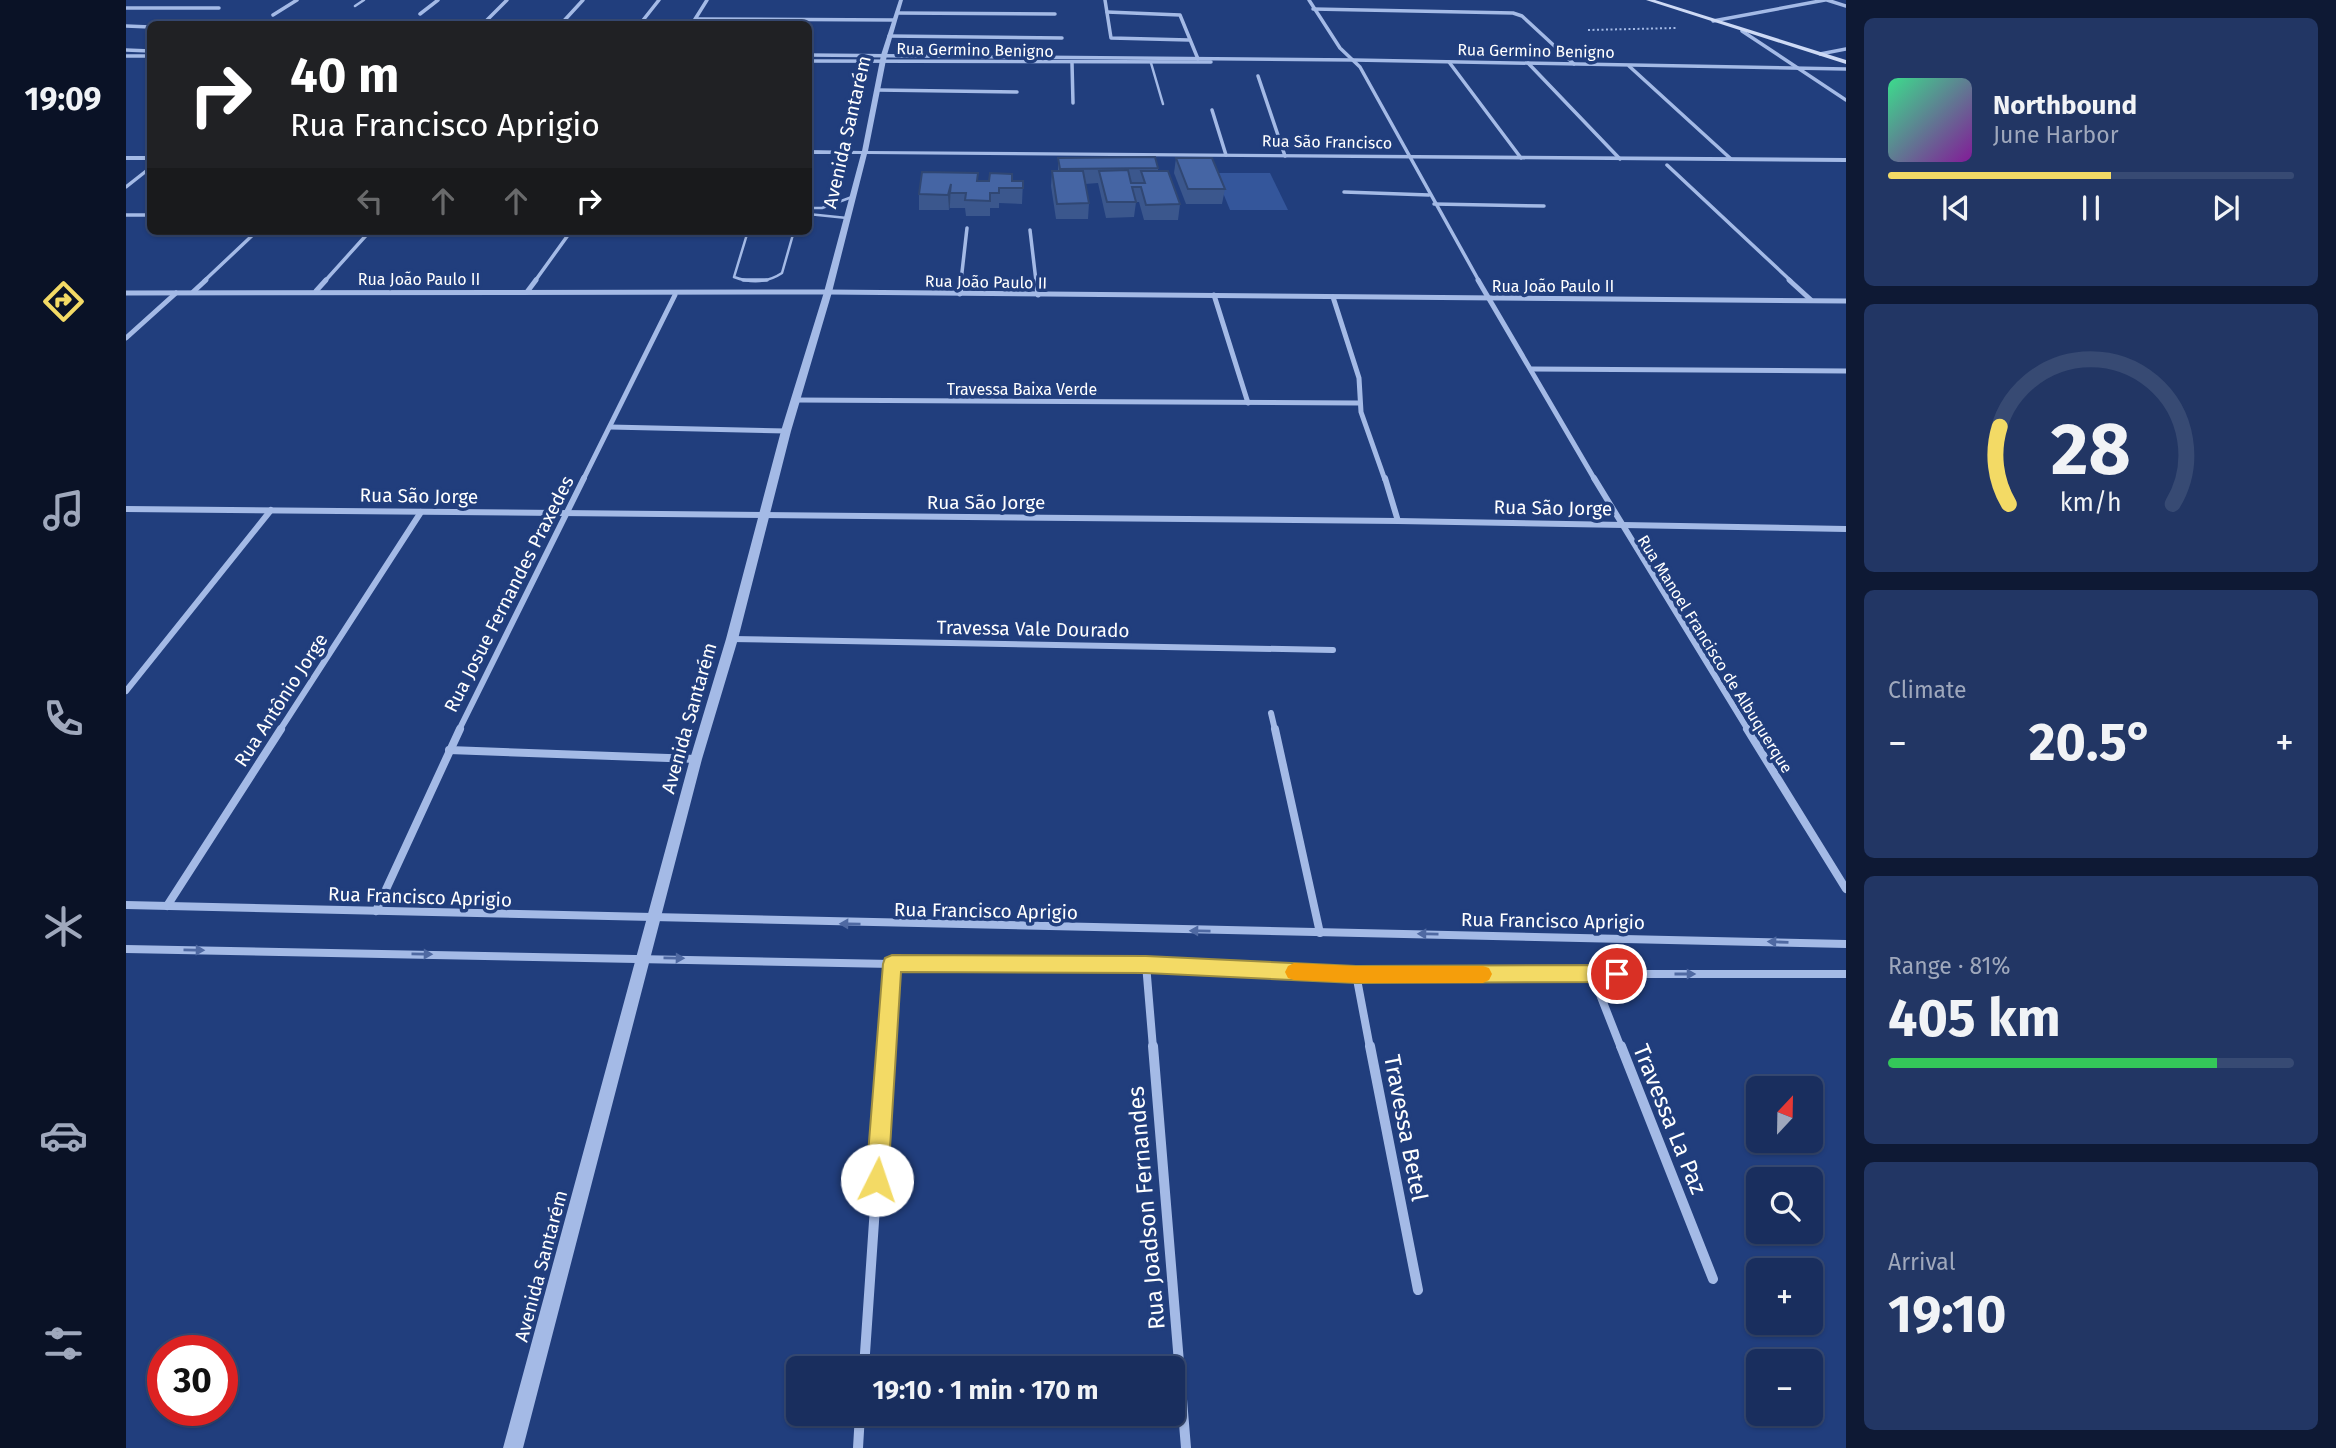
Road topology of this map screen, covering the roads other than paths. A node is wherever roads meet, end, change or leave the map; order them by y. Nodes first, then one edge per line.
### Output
1 (297, 0) edge
2 (363, 0) edge
3 (438, 0) edge
4 (507, 0) edge
5 (583, 0) edge
6 (659, 0) edge
7 (707, 0) edge
8 (1105, 0) edge
9 (1309, 0) edge
10 (1662, 0) edge
11 (1826, 0) edge
12 (1651, 1) edge
13 (355, 6) dead end
14 (1846, 6) edge
15 (126, 8) edge
16 (219, 8) dead end
17 (1313, 9) junction
18 (897, 11) edge
19 (1107, 12) junction
20 (420, 14) dead end
21 (1055, 14) dead end
22 (272, 15) dead end
23 (696, 19) joint
24 (486, 21) edge
25 (564, 21) edge
26 (642, 21) edge
27 (1713, 22) junction
28 (126, 26) edge
29 (147, 27) edge
30 (1742, 30) junction
31 (889, 36) junction
32 (1062, 37) dead end
33 (1189, 40) junction
34 (1846, 49) edge
35 (126, 50) edge
36 (147, 51) edge
37 (1820, 54) junction
38 (812, 55) edge
39 (126, 56) edge
40 (147, 56) edge
41 (884, 58) junction
42 (1198, 58) junction
43 (1226, 60) junction
44 (1353, 60) junction
45 (812, 61) edge
46 (1449, 62) junction
47 (1846, 62) edge
48 (1072, 63) junction
49 (1152, 63) junction
50 (1528, 63) junction
51 (1200, 64) junction
52 (1574, 64) junction
53 (1629, 65) junction
54 (1800, 69) junction
55 (1846, 69) edge
56 (1258, 76) dead end
57 (878, 90) junction
58 (1017, 92) dead end
59 (1846, 100) edge
60 (1073, 103) dead end
61 (1163, 104) dead end
62 (1212, 110) dead end
63 (126, 150) edge
64 (147, 150) edge
65 (812, 152) edge
66 (1226, 155) junction
67 (864, 156) junction
68 (1285, 156) junction
69 (126, 158) edge
70 (147, 158) edge
71 (1521, 158) junction
72 (812, 159) edge
73 (1620, 159) junction
74 (1731, 159) junction
75 (1411, 160) junction
76 (1846, 160) edge
77 (1667, 165) junction
78 (1846, 166) edge
79 (147, 170) edge
80 (126, 187) edge
81 (1344, 192) dead end
82 (1429, 195) junction
83 (852, 197) junction
84 (1434, 204) junction
85 (1544, 206) dead end
86 (812, 208) edge
87 (812, 214) edge
88 (126, 215) edge
89 (147, 215) edge
90 (847, 218) junction
91 (967, 228) dead end
92 (1030, 230) dead end
93 (253, 235) edge
94 (366, 235) edge
95 (567, 235) edge
96 (747, 235) edge
97 (793, 235) edge
98 (316, 291) junction
99 (176, 292) junction
100 (193, 292) junction
101 (527, 292) junction
102 (828, 292) junction
103 (126, 293) edge
104 (960, 294) junction
105 (676, 295) junction
106 (1038, 295) junction
107 (1214, 295) junction
108 (1333, 297) junction
109 (1490, 298) junction
110 (1811, 300) junction
111 (1846, 301) edge
112 (126, 338) edge
113 (1532, 369) junction
114 (1846, 372) edge
115 (797, 400) junction
116 (1248, 403) junction
117 (1358, 403) junction
118 (610, 428) junction
119 (786, 431) junction
120 (126, 509) edge
121 (271, 510) junction
122 (421, 512) junction
123 (568, 512) junction
124 (763, 516) junction
125 (1398, 521) junction
126 (1621, 525) junction
127 (1846, 529) edge
128 (732, 639) junction
129 (1333, 650) dead end
130 (126, 691) edge
131 (1271, 713) dead end
132 (449, 750) junction
133 (696, 759) junction
134 (1846, 889) edge
135 (126, 905) edge
136 (167, 906) junction
137 (376, 911) junction
138 (653, 919) junction
139 (1320, 933) junction
140 (1846, 944) edge
141 (126, 949) edge
142 (642, 957) junction
143 (892, 964) junction
144 (1146, 964) junction
145 (1592, 974) junction
146 (1846, 974) edge
147 (1356, 975) junction
148 (1713, 1279) dead end
149 (1418, 1290) dead end
150 (865, 1356) edge
151 (859, 1426) edge
152 (513, 1448) edge
153 (858, 1448) edge
154 (1186, 1448) edge

1 - 22 street
2 - 13 lane
3 - 20 street
4 - 24 street
5 - 25 street
6 - 26 street
7 - 23 street
8 - 19 street
9 - 17 street, Rua Manoel Francisco de Albuquerque
10 - 12 street
11 - 14 street
11 - 27 street
12 - 27 main road
15 - 16 street
17 - 44 street, Rua Manoel Francisco de Albuquerque
17 - 52 street
18 - 21 street
18 - 23 street
18 - 31 street, Avenida Santarém
19 - 33 street
19 - 33 street
27 - 30 main road
28 - 29 street
30 - 37 main road
30 - 54 street
31 - 32 street
31 - 41 street, Avenida Santarém
33 - 42 street
34 - 37 street
35 - 36 street
37 - 47 main road
38 - 41 street, Rua Germino Benigno
39 - 40 street
41 - 42 street, Rua Germino Benigno
41 - 45 street, Rua Germino Benigno
41 - 48 street, Rua Germino Benigno
41 - 57 street, Avenida Santarém
42 - 43 street, Rua Germino Benigno
42 - 51 street
43 - 44 street, Rua Germino Benigno
43 - 51 street, Rua Germino Benigno
44 - 46 street, Rua Germino Benigno
44 - 75 street, Rua Manoel Francisco de Albuquerque
46 - 50 street, Rua Germino Benigno
46 - 71 street
48 - 49 street, Rua Germino Benigno
48 - 60 street
49 - 51 street, Rua Germino Benigno
49 - 61 lane
50 - 52 street, Rua Germino Benigno
50 - 73 street
52 - 53 street, Rua Germino Benigno
53 - 54 street, Rua Germino Benigno
53 - 74 street
54 - 55 street, Rua Germino Benigno
54 - 59 street
56 - 68 street
57 - 58 street
57 - 67 street, Avenida Santarém
62 - 66 street
63 - 64 street
65 - 67 street, Rua São Francisco
66 - 67 street, Rua São Francisco
66 - 68 street, Rua São Francisco
67 - 72 street, Rua São Francisco
67 - 75 street, Rua São Francisco
67 - 83 street, Avenida Santarém
68 - 75 street, Rua São Francisco
69 - 70 street
71 - 73 street, Rua São Francisco
71 - 75 street, Rua São Francisco
73 - 74 street, Rua São Francisco
74 - 76 street, Rua São Francisco
75 - 77 street, Rua São Francisco
75 - 82 street, Rua Manoel Francisco de Albuquerque
77 - 78 street, Rua São Francisco
77 - 110 street
79 - 80 street
81 - 82 street
82 - 84 street, Rua Manoel Francisco de Albuquerque
83 - 86 lane
83 - 90 street, Avenida Santarém
84 - 85 street
84 - 109 street, Rua Manoel Francisco de Albuquerque
87 - 90 lane
88 - 89 street
90 - 102 street, Avenida Santarém
91 - 104 street
92 - 106 street
93 - 100 street
94 - 98 street
95 - 101 street
96 - 97 lane
98 - 100 street, Rua João Paulo II
98 - 101 street, Rua João Paulo II
99 - 100 street, Rua João Paulo II
99 - 103 street, Rua João Paulo II
99 - 112 street
101 - 105 street, Rua João Paulo II
102 - 104 street, Rua João Paulo II
102 - 105 street, Rua João Paulo II
102 - 115 street, Avenida Santarém
104 - 106 street, Rua João Paulo II
105 - 118 street, Rua Josue Fernandes Praxedes
106 - 107 street, Rua João Paulo II
107 - 108 street, Rua João Paulo II
107 - 116 street
108 - 109 street, Rua João Paulo II
108 - 117 street
109 - 110 street, Rua João Paulo II
109 - 113 street, Rua Manoel Francisco de Albuquerque
110 - 111 street, Rua João Paulo II
113 - 114 street
113 - 126 street, Rua Manoel Francisco de Albuquerque
115 - 116 street, Travessa Baixa Verde
115 - 119 street, Avenida Santarém
116 - 117 street, Travessa Baixa Verde
117 - 125 street
118 - 119 street
118 - 123 street, Rua Josue Fernandes Praxedes
119 - 124 street, Avenida Santarém
120 - 121 street, Rua São Jorge
121 - 122 street, Rua São Jorge
121 - 130 street
122 - 123 street, Rua São Jorge
122 - 136 street, Rua Antônio Jorge
123 - 124 street, Rua São Jorge
123 - 132 street, Rua Josue Fernandes Praxedes
124 - 125 street, Rua São Jorge
124 - 128 street, Avenida Santarém
125 - 126 street, Rua São Jorge
126 - 127 street, Rua São Jorge
126 - 134 street, Rua Manoel Francisco de Albuquerque
128 - 129 street, Travessa Vale Dourado
128 - 133 street, Avenida Santarém
131 - 139 street
132 - 133 street
132 - 137 street, Rua Josue Fernandes Praxedes
133 - 138 street, Avenida Santarém
135 - 136 street, Rua Francisco Aprigio
136 - 137 street, Rua Francisco Aprigio
137 - 138 street, Rua Francisco Aprigio
139 -> 138 street, Rua Francisco Aprigio
138 - 142 street, Avenida Santarém
140 -> 139 street, Rua Francisco Aprigio
141 -> 142 street
142 -> 143 street
142 - 152 street, Avenida Santarém
143 - 144 street
143 - 150 street
144 - 147 street
144 - 154 street, Rua Joadson Fernandes
145 -> 146 street
145 - 147 street
145 - 148 street, Travessa La Paz
147 - 149 street, Travessa Betel
151 - 153 street

